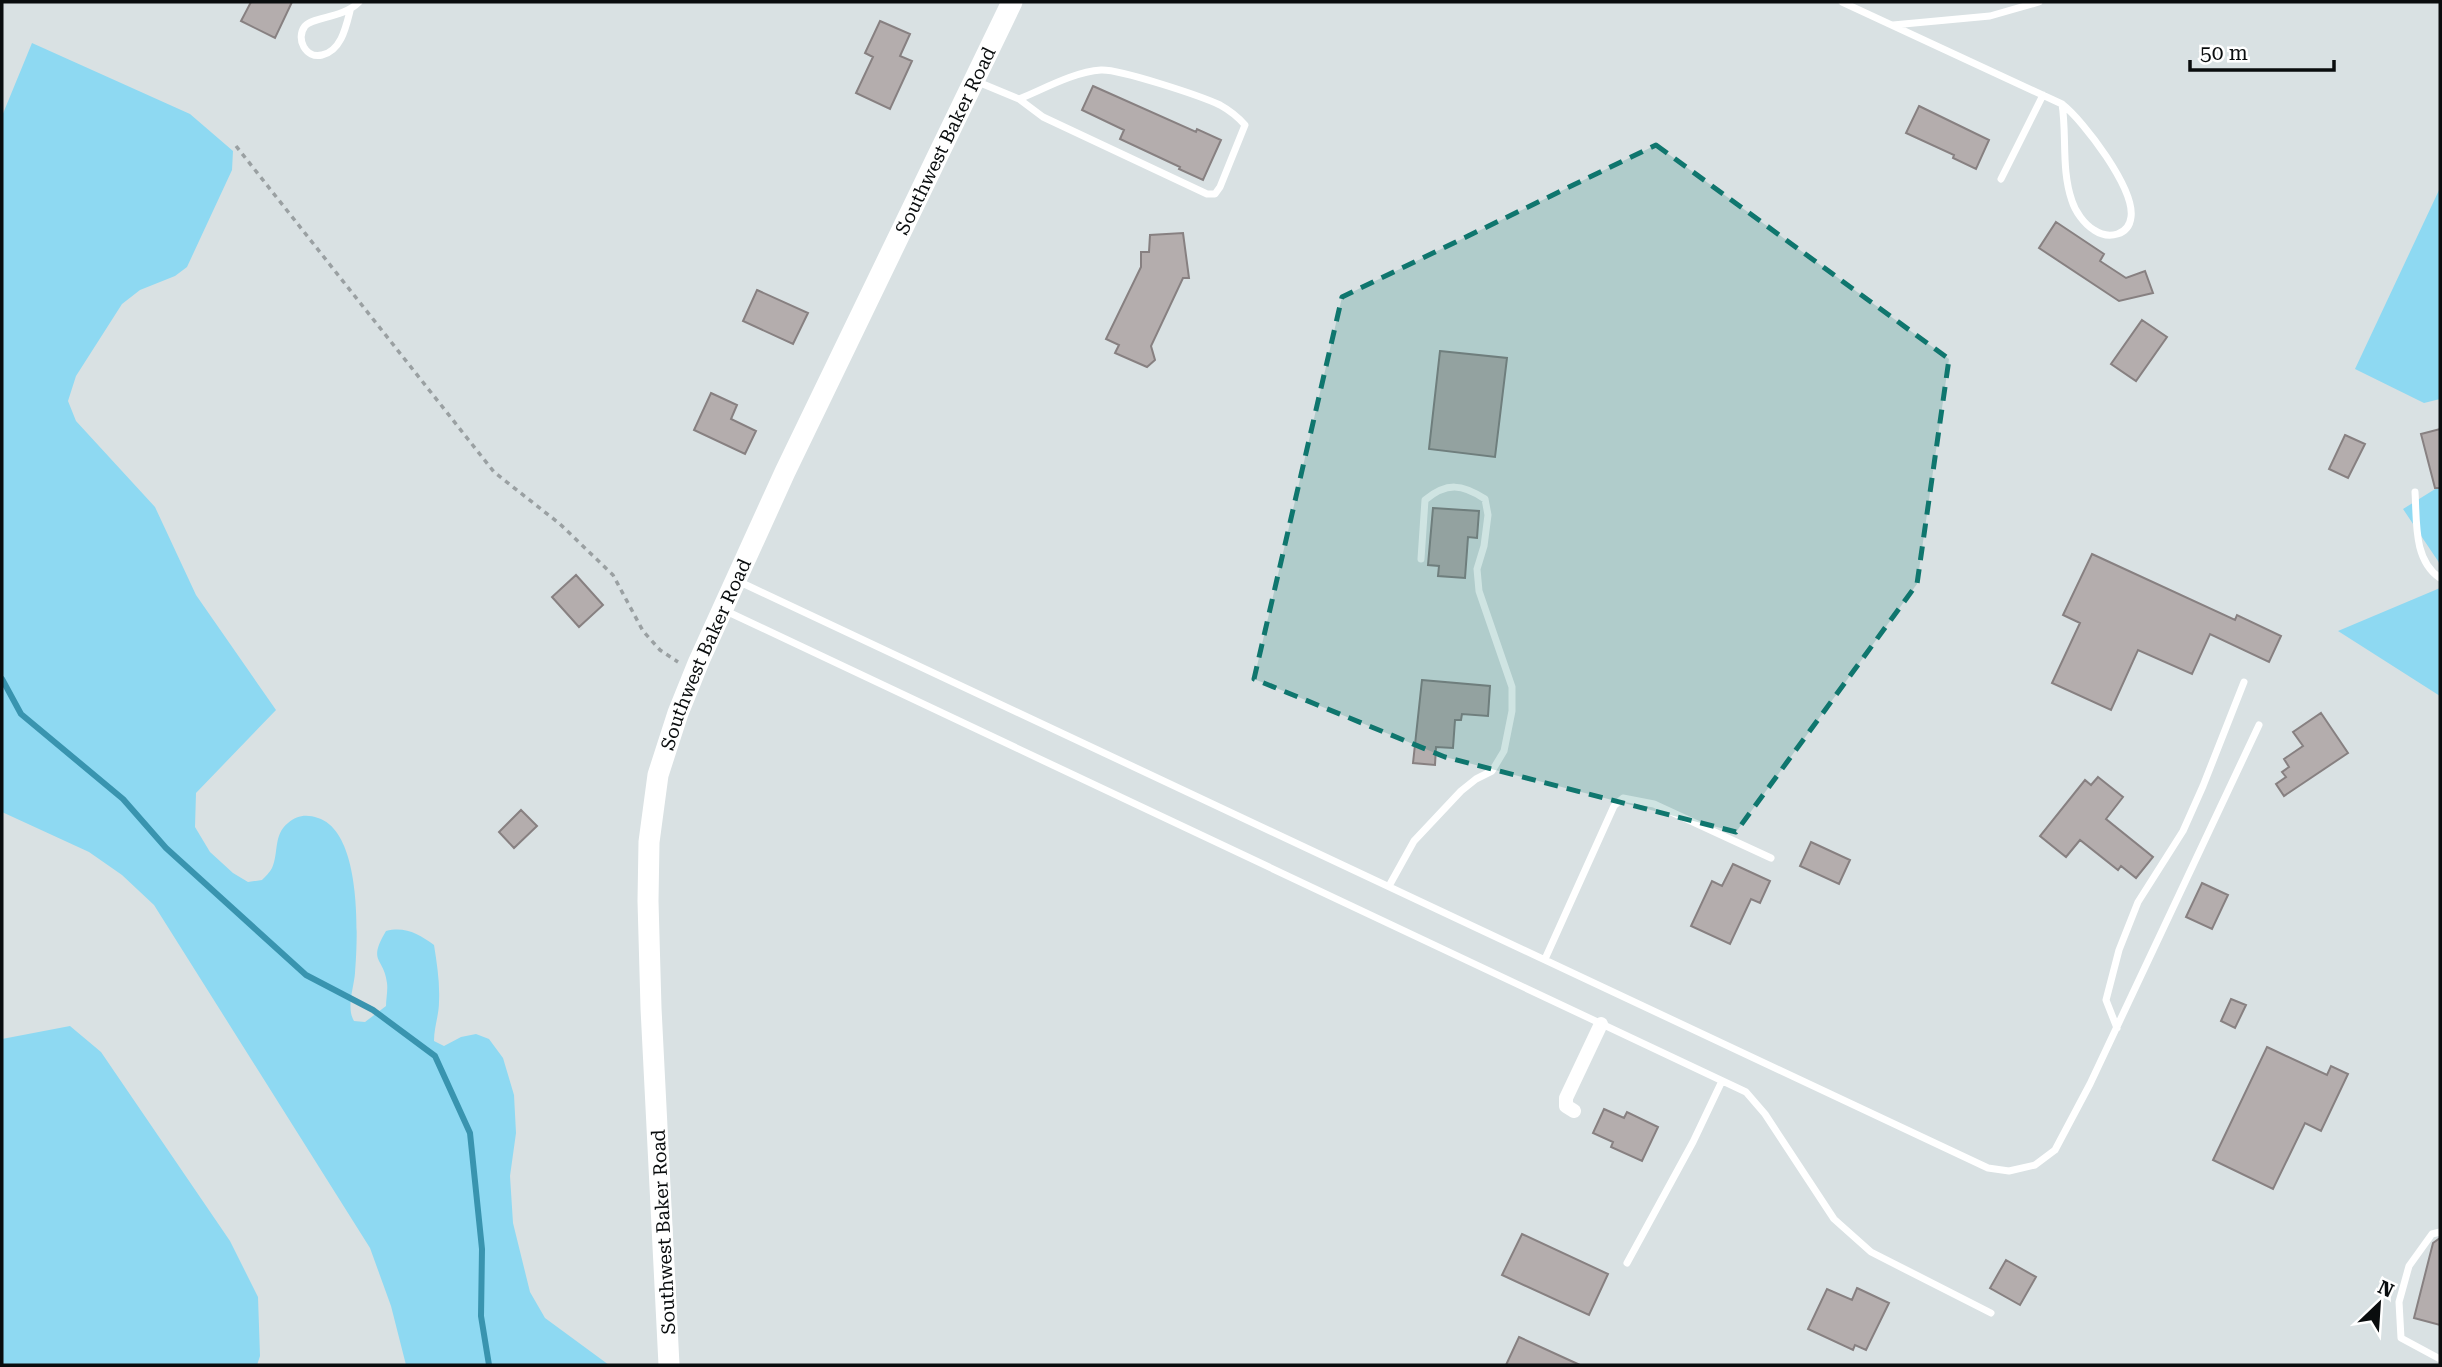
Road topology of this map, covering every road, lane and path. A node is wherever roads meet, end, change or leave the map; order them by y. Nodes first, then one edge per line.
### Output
1 (359, 2) edge
2 (1012, 2) edge
3 (1842, 2) edge
4 (2039, 2) edge
5 (351, 11) junction
6 (1892, 25) junction
7 (974, 80) junction
8 (2043, 95) junction
9 (1019, 99) junction
10 (2062, 104) junction
11 (236, 146) dead end
12 (2001, 179) dead end
13 (2415, 492) dead end
14 (1421, 559) dead end
15 (2440, 578) edge
16 (736, 580) junction
17 (722, 610) junction
18 (695, 671) junction
19 (2244, 682) dead end
20 (2259, 725) dead end
21 (1771, 858) dead end
22 (1389, 886) junction
23 (1545, 959) junction
24 (1601, 1024) junction
25 (2117, 1028) junction
26 (1722, 1081) junction
27 (1574, 1111) dead end
28 (2440, 1232) edge
29 (1627, 1263) dead end
30 (1992, 1313) dead end
31 (2440, 1359) edge
32 (670, 1365) edge

1 - 5 lane
2 - 7 main road, Southwest Baker Road
3 - 6 lane
4 - 6 lane
5 - 5 lane
6 - 8 lane
7 - 9 lane
7 - 16 main road, Southwest Baker Road
8 - 10 lane
8 - 12 lane
9 - 9 lane
10 - 10 lane
11 - 18 path
13 - 15 lane
14 - 22 lane
16 - 17 main road, Southwest Baker Road
16 - 22 lane
17 - 18 main road, Southwest Baker Road
17 - 24 lane
18 - 32 main road, Southwest Baker Road
19 - 25 lane
20 - 25 lane
21 - 23 lane
22 - 23 lane
23 - 25 lane
24 - 26 lane
24 - 27 street
26 - 29 lane
26 - 30 lane
28 - 31 lane

